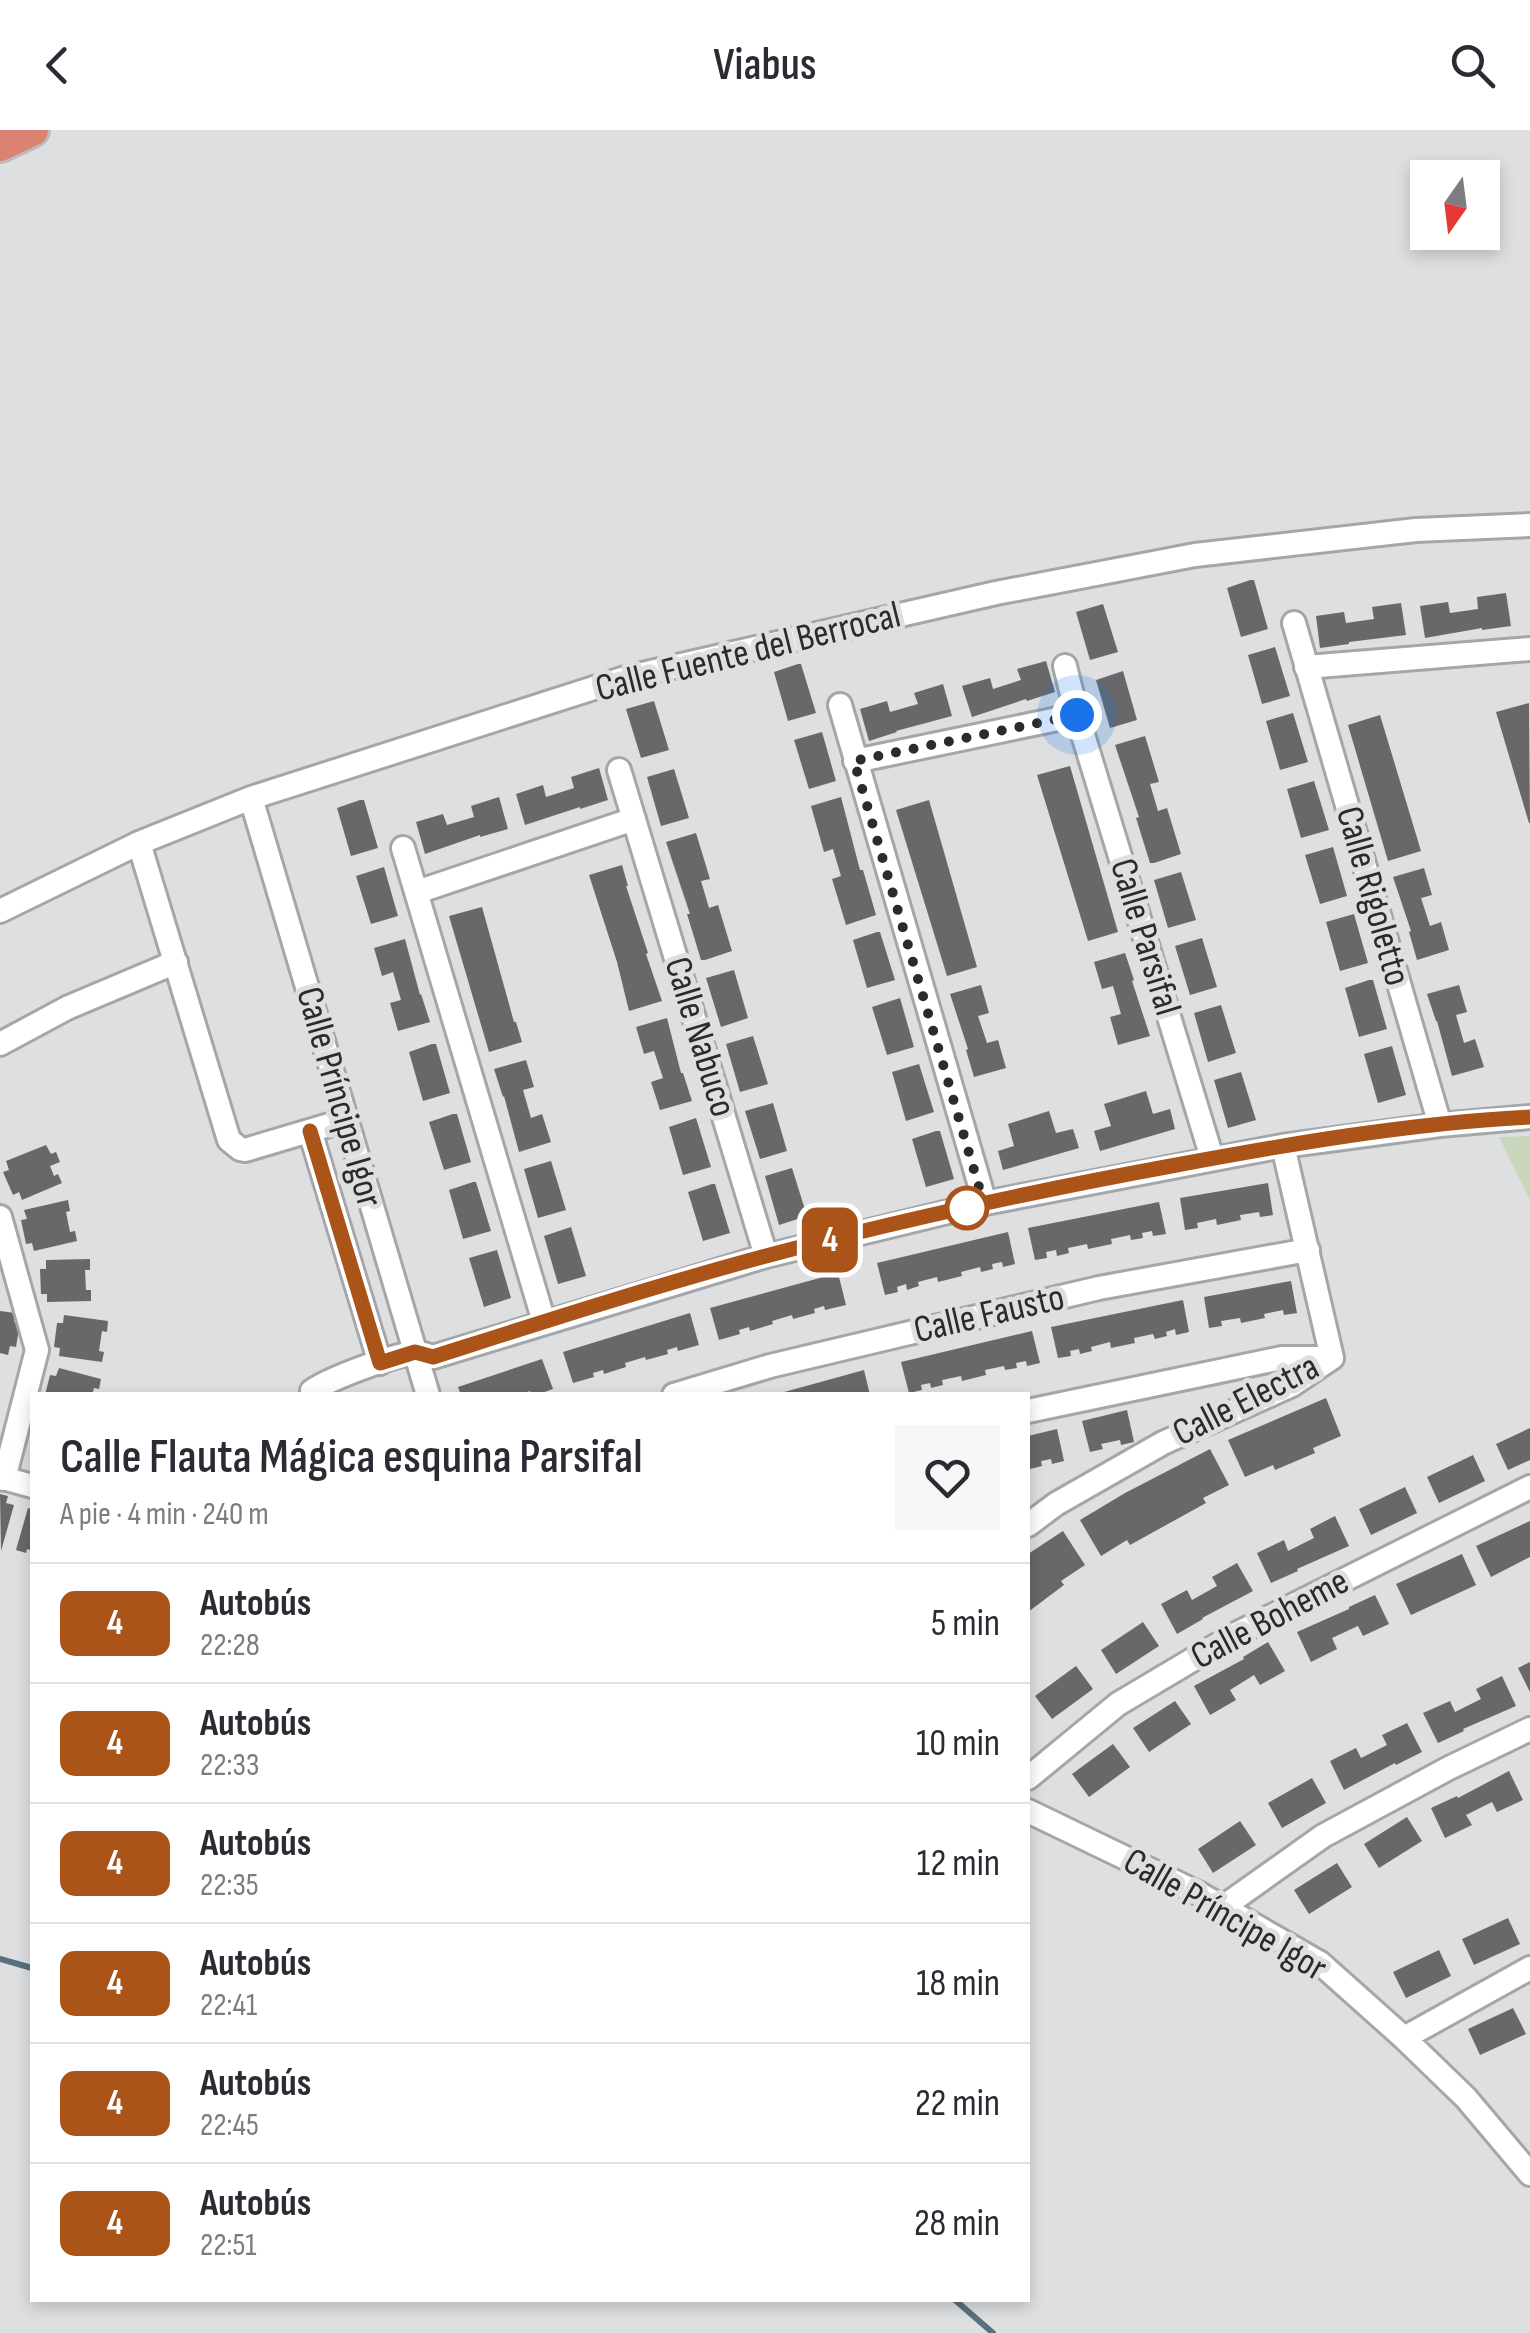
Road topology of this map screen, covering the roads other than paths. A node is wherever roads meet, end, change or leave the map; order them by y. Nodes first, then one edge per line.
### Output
1 (32, 130) edge
2 (0, 145) edge
3 (1530, 525) edge
4 (1294, 623) dead end
5 (1530, 649) edge
6 (1065, 666) dead end
7 (1306, 667) junction
8 (840, 705) dead end
9 (1077, 715) junction
10 (854, 761) junction
11 (619, 770) dead end
12 (251, 798) junction
13 (634, 819) junction
14 (139, 842) junction
15 (403, 848) dead end
16 (416, 892) junction
17 (0, 911) edge
18 (176, 962) junction
19 (0, 1044) edge
20 (1530, 1117) edge
21 (346, 1120) junction
22 (1440, 1125) junction
23 (310, 1131) junction
24 (1283, 1146) junction
25 (1212, 1158) junction
26 (984, 1204) junction
27 (0, 1217) edge
28 (1308, 1250) junction
29 (766, 1256) junction
30 (544, 1322) junction
31 (415, 1352) junction
32 (1332, 1358) junction
33 (380, 1363) junction
34 (312, 1392) edge
35 (427, 1392) edge
36 (684, 1392) edge
37 (1030, 1411) edge
38 (2, 1478) edge
39 (30, 1485) edge
40 (1530, 1488) edge
41 (1056, 1504) junction
42 (1030, 1510) edge
43 (1030, 1524) edge
44 (1530, 1729) edge
45 (1030, 1776) edge
46 (1030, 1811) edge
47 (1223, 1907) junction
48 (1530, 1968) edge
49 (1404, 2038) junction
50 (1530, 2174) edge

1 - 2 highway
3 - 12 street, Calle Fuente del Berrocal
4 - 7 street, Calle Rigoletto
5 - 7 street
6 - 9 street, Calle Parsifal
7 - 22 street, Calle Rigoletto
8 - 10 street
9 - 10 street
9 - 25 street, Calle Parsifal
10 - 26 street
11 - 13 street, Calle Nabuco
12 - 14 street, Calle Fuente del Berrocal
12 - 21 street, Calle Príncipe Igor
13 - 16 street
13 - 29 street, Calle Nabuco
14 - 17 street, Calle Fuente del Berrocal
14 - 18 street
15 - 16 street
16 - 30 street
18 - 19 street
18 - 23 street
20 - 22 street
21 - 23 street
21 - 31 street, Calle Príncipe Igor
22 - 24 street
23 - 33 street, Calle Príncipe Igor
24 - 25 street
24 - 28 street, Calle Electra
25 - 26 street
26 - 29 street
27 - 38 street
28 - 32 street, Calle Electra
28 - 36 street, Calle Fausto
29 - 30 street
30 - 31 street
31 - 33 street
31 - 35 street, Calle Príncipe Igor
32 - 37 street
32 - 41 street, Calle Electra
33 - 34 street
38 - 39 street
40 - 45 street, Calle Boheme
41 - 42 street
41 - 43 street, Calle Electra
44 - 47 street
46 - 47 street, Calle Príncipe Igor
47 - 49 street, Calle Príncipe Igor
48 - 49 street
49 - 50 street, Calle Príncipe Igor

